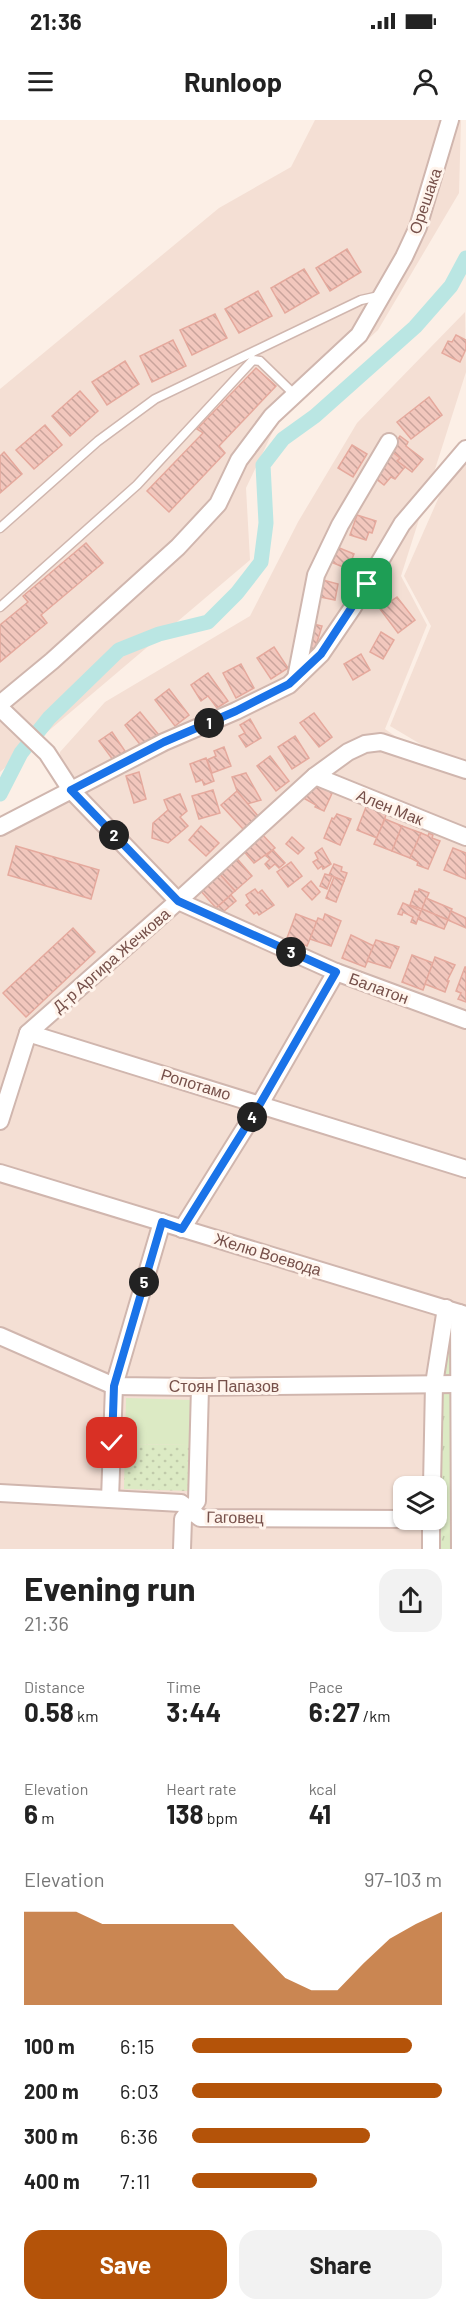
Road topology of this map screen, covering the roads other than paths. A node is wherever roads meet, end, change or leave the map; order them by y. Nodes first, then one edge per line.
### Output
1 (450, 120) edge
2 (383, 295) junction
3 (295, 395) junction
4 (390, 442) dead end
5 (461, 454) edge
6 (0, 528) edge
7 (0, 607) edge
8 (296, 678) junction
9 (4, 711) edge
10 (466, 770) edge
11 (315, 776) junction
12 (71, 790) junction
13 (0, 827) edge
14 (466, 837) edge
15 (178, 901) junction
16 (336, 972) junction
17 (466, 1020) edge
18 (28, 1033) junction
19 (260, 1104) junction
20 (0, 1121) edge
21 (466, 1169) edge
22 (0, 1173) edge
23 (162, 1222) junction
24 (182, 1229) junction
25 (457, 1312) edge
26 (0, 1336) edge
27 (434, 1384) junction
28 (458, 1384) junction
29 (114, 1386) junction
30 (200, 1387) junction
31 (432, 1476) edge
32 (0, 1493) edge
33 (110, 1500) junction
34 (191, 1510) junction
35 (393, 1519) edge
36 (431, 1530) edge
37 (182, 1549) edge
38 (431, 1549) edge
39 (460, 1549) edge

1 - 2 street, Орешака
2 - 3 street, Орешака
2 - 6 lane
3 - 7 lane
3 - 9 street, Орешака
4 - 8 street
5 - 8 street
8 - 12 street
9 - 12 street, Балатон
10 - 11 street, Д-р Аргира Жечкова
11 - 14 street, Ален Мак
11 - 15 street, Д-р Аргира Жечкова
12 - 13 street
12 - 15 street, Балатон
15 - 16 street, Балатон
15 - 18 street, Д-р Аргира Жечкова
16 - 17 street, Балатон
16 - 19 street
18 - 19 street, Ропотамо
18 - 20 street
19 - 21 street, Ропотамо
19 - 24 street
22 - 23 street, Желю Воевода
23 - 24 street, Желю Воевода
23 - 29 street
24 - 25 street, Желю Воевода
25 - 27 street
25 - 28 street
26 - 29 street, Стоян Папазов
27 - 28 street, Стоян Папазов
27 - 30 street, Стоян Папазов
27 - 31 street
28 - 39 street
29 - 30 street, Стоян Папазов
29 - 33 street
30 - 34 street
32 - 33 street, Гаговец
33 - 34 street, Гаговец
34 - 35 street, Гаговец
34 - 37 street
36 - 38 street

